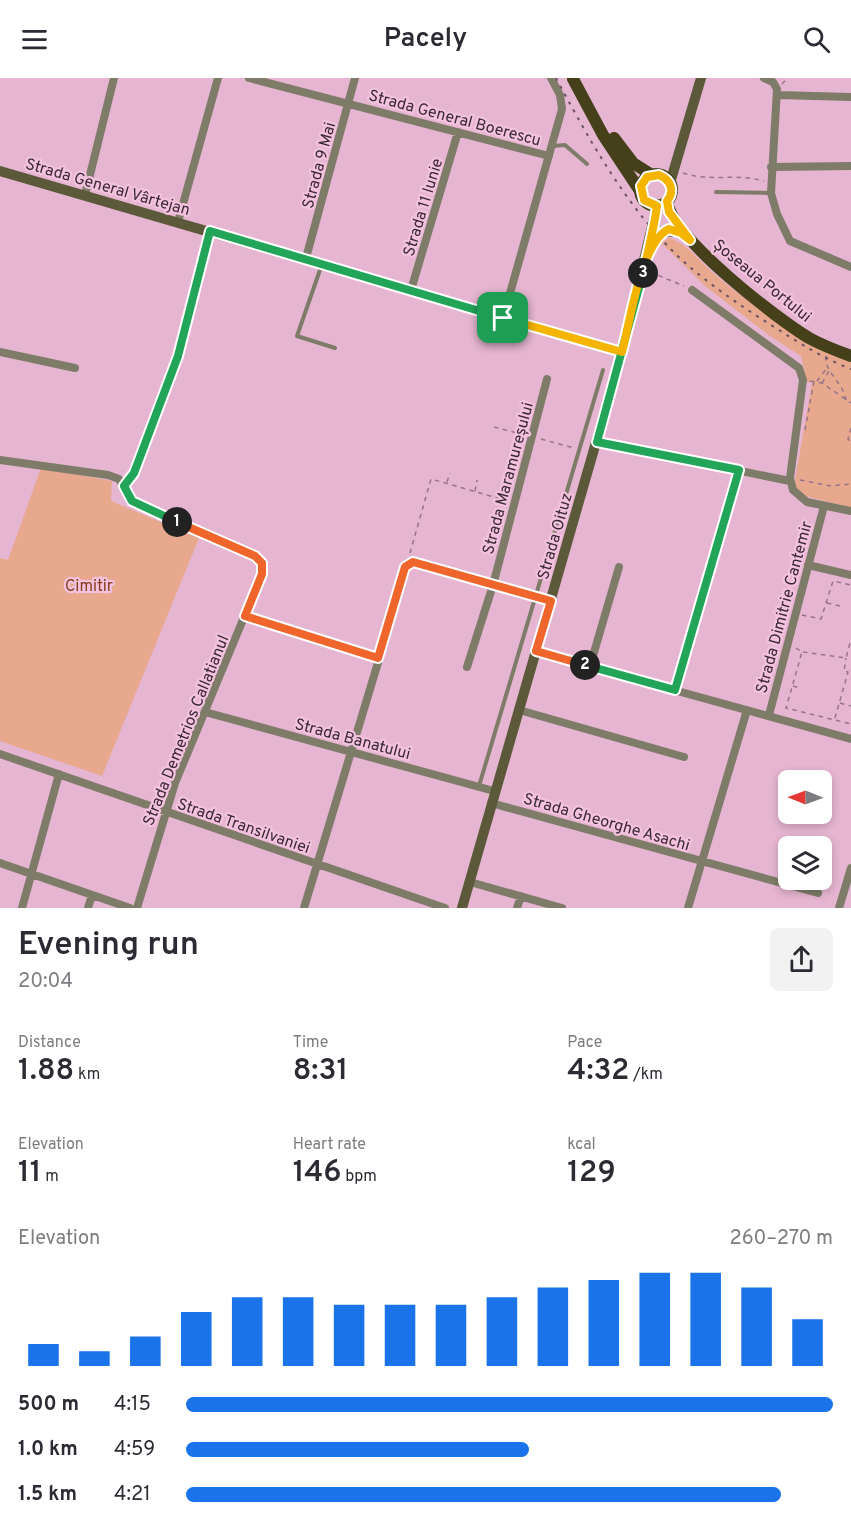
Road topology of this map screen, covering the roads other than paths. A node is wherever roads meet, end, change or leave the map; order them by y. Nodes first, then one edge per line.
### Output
1 (114, 78) edge
2 (218, 78) edge
3 (249, 78) edge
4 (355, 78) edge
5 (551, 78) edge
6 (701, 78) edge
7 (764, 78) edge
8 (573, 79) edge
9 (777, 95) junction
10 (851, 97) edge
11 (348, 104) junction
12 (458, 132) junction
13 (552, 146) junction
14 (549, 156) junction
15 (586, 164) dead end
16 (771, 166) junction
17 (851, 166) edge
18 (0, 171) edge
19 (652, 175) junction
20 (670, 183) junction
21 (640, 191) junction
22 (716, 192) dead end
23 (771, 193) junction
24 (85, 195) junction
25 (662, 204) junction
26 (178, 222) junction
27 (210, 231) junction
28 (685, 236) junction
29 (648, 251) junction
30 (306, 258) junction
31 (322, 263) junction
32 (851, 267) edge
33 (411, 290) junction
34 (692, 290) road end
35 (503, 318) junction
36 (335, 348) dead end
37 (0, 352) edge
38 (622, 352) junction
39 (851, 356) edge
40 (75, 368) dead end
41 (603, 370) dead end
42 (547, 379) dead end
43 (597, 442) junction
44 (0, 460) edge
45 (739, 470) junction
46 (790, 480) junction
47 (124, 486) junction
48 (824, 506) junction
49 (851, 512) edge
50 (808, 565) junction
51 (619, 567) dead end
52 (851, 575) edge
53 (493, 585) junction
54 (536, 597) junction
55 (551, 601) junction
56 (245, 616) junction
57 (536, 651) junction
58 (378, 658) junction
59 (590, 666) junction
60 (467, 667) dead end
61 (675, 690) junction
62 (519, 710) junction
63 (747, 710) junction
64 (205, 712) junction
65 (769, 715) junction
66 (851, 739) edge
67 (351, 752) junction
68 (0, 754) edge
69 (684, 757) dead end
70 (59, 774) junction
71 (478, 787) junction
72 (494, 792) junction
73 (491, 803) junction
74 (165, 812) junction
75 (702, 862) junction
76 (0, 863) edge
77 (317, 865) junction
78 (851, 868) edge
79 (32, 874) junction
80 (470, 882) junction
81 (818, 893) dead end
82 (92, 895) junction
83 (521, 896) junction
84 (22, 908) edge
85 (88, 908) edge
86 (130, 908) edge
87 (137, 908) edge
88 (304, 908) edge
89 (445, 908) edge
90 (462, 908) edge
91 (517, 908) edge
92 (562, 908) edge
93 (688, 908) edge
94 (839, 908) edge

1 - 24 street
2 - 26 street
3 - 11 street, Strada General Boerescu
4 - 11 street, Strada 9 Mai
5 - 13 street
6 - 20 main road
7 - 9 street
8 - 19 main road
8 - 21 main road
9 - 10 street
9 - 16 street
11 - 12 street, Strada General Boerescu
11 - 30 street, Strada 9 Mai
12 - 14 street, Strada General Boerescu
12 - 33 street, Strada 11 Iunie
13 - 14 street
13 - 15 lane
14 - 35 street
16 - 17 street
16 - 23 street
18 - 24 main road, Strada General Vârtejan
19 - 20 main road
19 - 21 main road
20 - 25 main road
21 - 25 main road
22 - 23 lane
23 - 32 street
24 - 26 main road, Strada General Vârtejan
25 - 28 main road, Șoseaua Portului
25 - 29 main road, Strada Oituz
26 - 27 main road, Strada General Vârtejan
27 - 30 main road, Strada General Vârtejan
27 - 47 street
28 - 29 main road
28 - 39 main road, Șoseaua Portului
29 - 38 main road, Strada Oituz
30 - 31 main road, Strada General Vârtejan
31 - 33 main road, Strada General Vârtejan
31 - 36 lane
33 - 35 main road, Strada General Vârtejan
34 - 46 street
35 - 38 main road, Strada General Vârtejan
37 - 40 street
38 - 43 main road, Strada Oituz
41 - 54 lane
42 - 53 street, Strada Maramureșului
43 - 45 street
43 - 55 main road, Strada Oituz
44 - 47 street
45 - 46 street
45 - 61 street
46 - 48 street
47 - 56 street, Strada Demetrios Callatianul
48 - 49 street
48 - 50 street, Strada Dimitrie Cantemir
50 - 52 street
50 - 65 street, Strada Dimitrie Cantemir
51 - 59 street
53 - 54 street
53 - 58 street
53 - 60 street, Strada Maramureșului
54 - 55 street
54 - 71 lane
55 - 57 main road, Strada Oituz
56 - 58 street
56 - 64 street, Strada Demetrios Callatianul
57 - 59 street
57 - 62 main road, Strada Oituz
58 - 67 street
59 - 61 street
61 - 63 street
62 - 69 street
62 - 72 main road, Strada Oituz
63 - 65 street
63 - 75 street, Strada Gheorghe Asachi
64 - 67 street, Strada Banatului
64 - 74 street, Strada Demetrios Callatianul
65 - 66 street
67 - 71 street, Strada Banatului
67 - 77 street
68 - 70 street, Strada Transilvaniei
70 - 74 street, Strada Transilvaniei
70 - 79 street
71 - 72 street, Strada Banatului
72 - 73 main road, Strada Oituz
73 - 75 street, Strada Gheorghe Asachi
73 - 80 main road, Strada Oituz
74 - 77 street, Strada Transilvaniei
74 - 87 street, Strada Demetrios Callatianul
75 - 81 street
75 - 93 street
76 - 79 street
77 - 88 street
77 - 89 street, Strada Transilvaniei
78 - 94 street
79 - 82 street
79 - 84 street
80 - 83 street
80 - 90 main road, Strada Oituz
82 - 85 street
82 - 86 street
83 - 91 street
83 - 92 street

